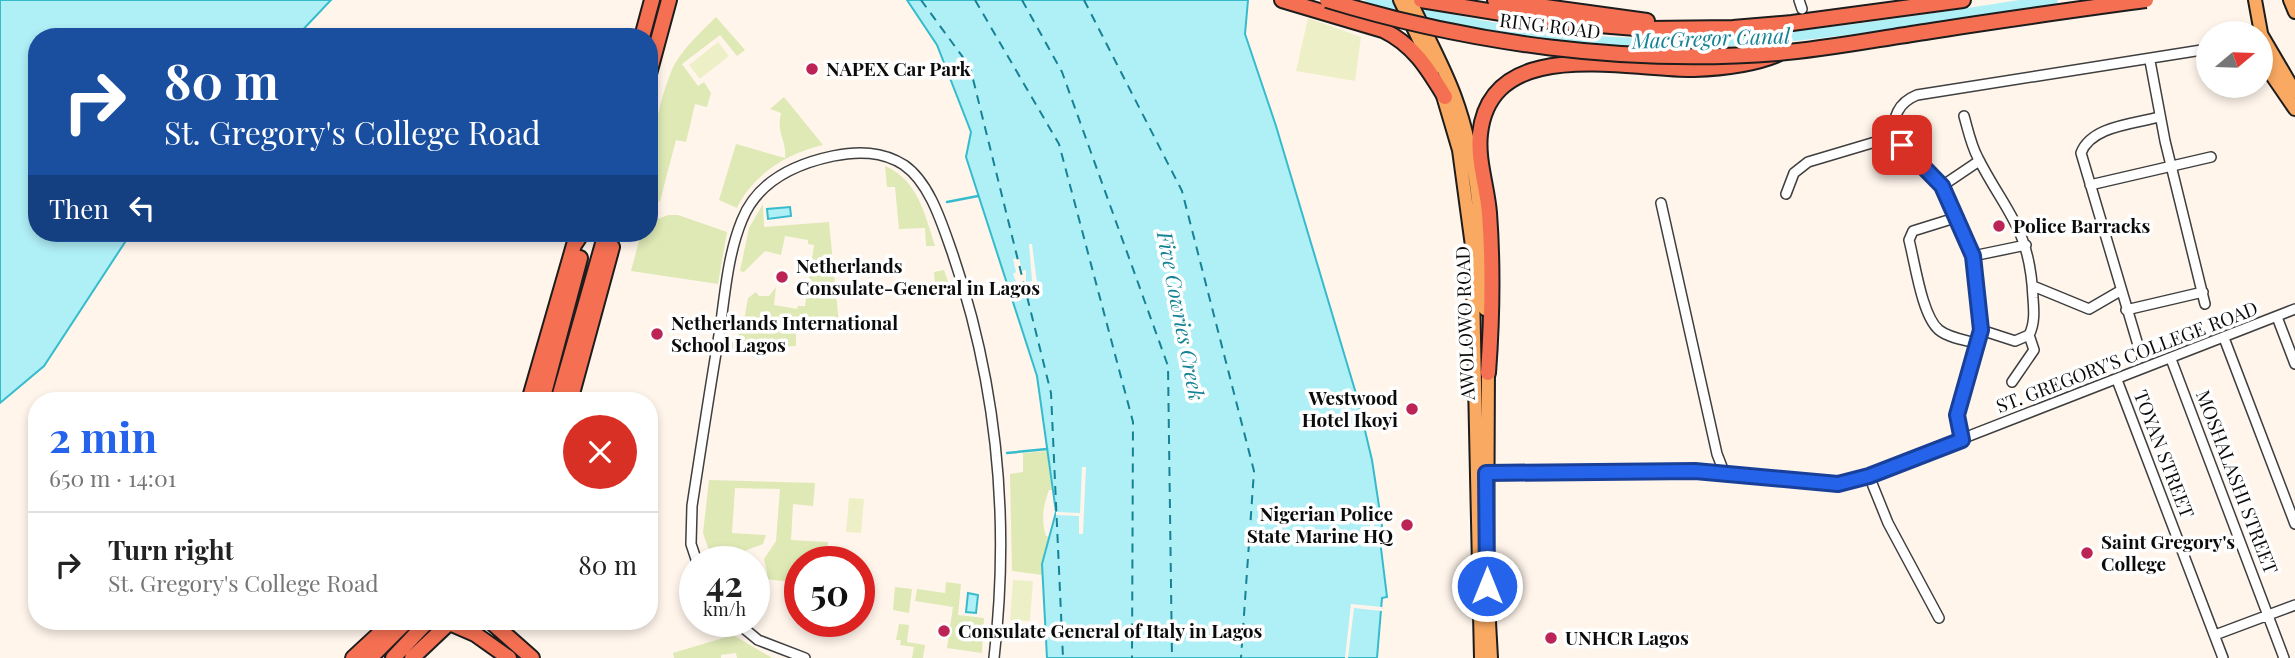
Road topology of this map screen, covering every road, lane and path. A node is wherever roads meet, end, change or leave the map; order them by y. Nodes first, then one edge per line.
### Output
1 (652, 0) edge
2 (669, 0) edge
3 (1282, 0) edge
4 (1327, 0) edge
5 (1400, 0) edge
6 (1410, 0) edge
7 (1421, 0) edge
8 (1495, 0) edge
9 (1899, 0) edge
10 (1963, 0) edge
11 (2146, 0) edge
12 (2255, 0) edge
13 (2290, 0) edge
14 (1870, 11) junction
15 (2295, 12) edge
16 (2258, 21) edge
17 (644, 28) edge
18 (1683, 28) junction
19 (1420, 35) junction
20 (658, 41) edge
21 (2196, 51) edge
22 (1780, 53) junction
23 (2273, 54) edge
24 (2150, 61) junction
25 (2273, 77) edge
26 (2295, 92) edge
27 (1445, 97) junction
28 (2295, 109) edge
29 (1964, 116) dead end
30 (2159, 117) junction
31 (1892, 137) junction
32 (2211, 158) dead end
33 (1979, 161) junction
34 (2172, 165) junction
35 (2090, 185) junction
36 (1942, 186) junction
37 (1786, 194) dead end
38 (1661, 203) dead end
39 (1958, 217) junction
40 (576, 242) edge
41 (582, 242) edge
42 (606, 242) edge
43 (611, 242) edge
44 (2026, 245) junction
45 (1973, 256) junction
46 (2033, 286) junction
47 (2120, 291) junction
48 (2203, 292) junction
49 (2206, 304) dead end
50 (2126, 310) junction
51 (2295, 310) edge
52 (2277, 317) junction
53 (1981, 330) junction
54 (2029, 335) junction
55 (2224, 338) junction
56 (1976, 343) junction
57 (2138, 345) dead end
58 (2171, 359) junction
59 (2295, 364) edge
60 (1488, 373) junction
61 (2117, 380) junction
62 (2012, 382) dead end
63 (532, 392) edge
64 (544, 392) edge
65 (561, 392) edge
66 (572, 392) edge
67 (1962, 440) junction
68 (1724, 472) junction
69 (1481, 473) junction
70 (1869, 476) junction
71 (2295, 524) edge
72 (692, 546) edge
73 (2295, 605) edge
74 (2269, 615) junction
75 (1939, 618) dead end
76 (383, 630) edge
77 (399, 630) edge
78 (419, 630) edge
79 (444, 630) edge
80 (466, 630) edge
81 (500, 630) edge
82 (2215, 635) junction
83 (754, 637) edge
84 (353, 658) edge
85 (370, 658) edge
86 (393, 658) edge
87 (412, 658) edge
88 (509, 658) edge
89 (532, 658) edge
90 (805, 658) edge
91 (994, 658) edge
92 (1481, 658) edge
93 (1491, 658) edge
94 (2223, 658) edge
95 (2284, 658) edge

1 - 17 highway
2 - 20 highway
3 - 27 highway
4 - 22 highway, RING ROAD, bridge
5 - 19 main road, AWOLOWO ROAD
6 - 19 main road, AWOLOWO ROAD
7 - 18 highway, RING ROAD
8 - 18 highway
9 - 14 highway
10 - 14 highway, RING ROAD
11 - 22 highway, RING ROAD, bridge
12 - 16 main road
13 - 15 main road
14 - 18 highway, RING ROAD
19 - 27 main road, AWOLOWO ROAD
19 - 60 main road, AWOLOWO ROAD
21 - 24 street
22 - 60 highway
23 - 26 main road
24 - 30 street
24 - 31 street
25 - 28 main road
27 - 69 main road, AWOLOWO ROAD
29 - 33 street
30 - 34 street
30 - 35 street
31 - 36 street
31 - 37 street
32 - 34 street
33 - 36 street
33 - 44 street
34 - 35 street
34 - 48 street
35 - 47 street
36 - 39 street
38 - 68 street
39 - 45 street
39 - 56 street
40 - 63 highway
41 - 64 highway
42 - 65 highway
43 - 66 highway
44 - 45 street
44 - 46 street
45 - 53 street
46 - 47 street
46 - 54 street
47 - 50 street
48 - 49 street
48 - 50 street
50 - 57 street
51 - 52 street, ST. GREGORY'S COLLEGE ROAD
52 - 55 street, ST. GREGORY'S COLLEGE ROAD
52 - 59 street
53 - 54 street
53 - 56 street
54 - 62 street
55 - 58 street, ST. GREGORY'S COLLEGE ROAD
55 - 71 street
56 - 67 street
58 - 61 street, ST. GREGORY'S COLLEGE ROAD
58 - 74 street, MOSHALASHI STREET
60 - 69 main road, AWOLOWO ROAD
61 - 67 street, ST. GREGORY'S COLLEGE ROAD
61 - 82 street, TOYAN STREET
67 - 70 street, ST. GREGORY'S COLLEGE ROAD
68 - 69 street, ST. GREGORY'S COLLEGE ROAD
68 - 70 street, ST. GREGORY'S COLLEGE ROAD
69 - 92 main road, AWOLOWO ROAD
69 - 93 main road, AWOLOWO ROAD
70 - 75 street
72 - 91 street
73 - 74 street
74 - 82 street
74 - 95 street, MOSHALASHI STREET
76 - 84 highway
77 - 85 highway
78 - 86 highway
79 - 87 highway
80 - 88 highway
81 - 89 highway
82 - 94 street, TOYAN STREET
83 - 90 street

